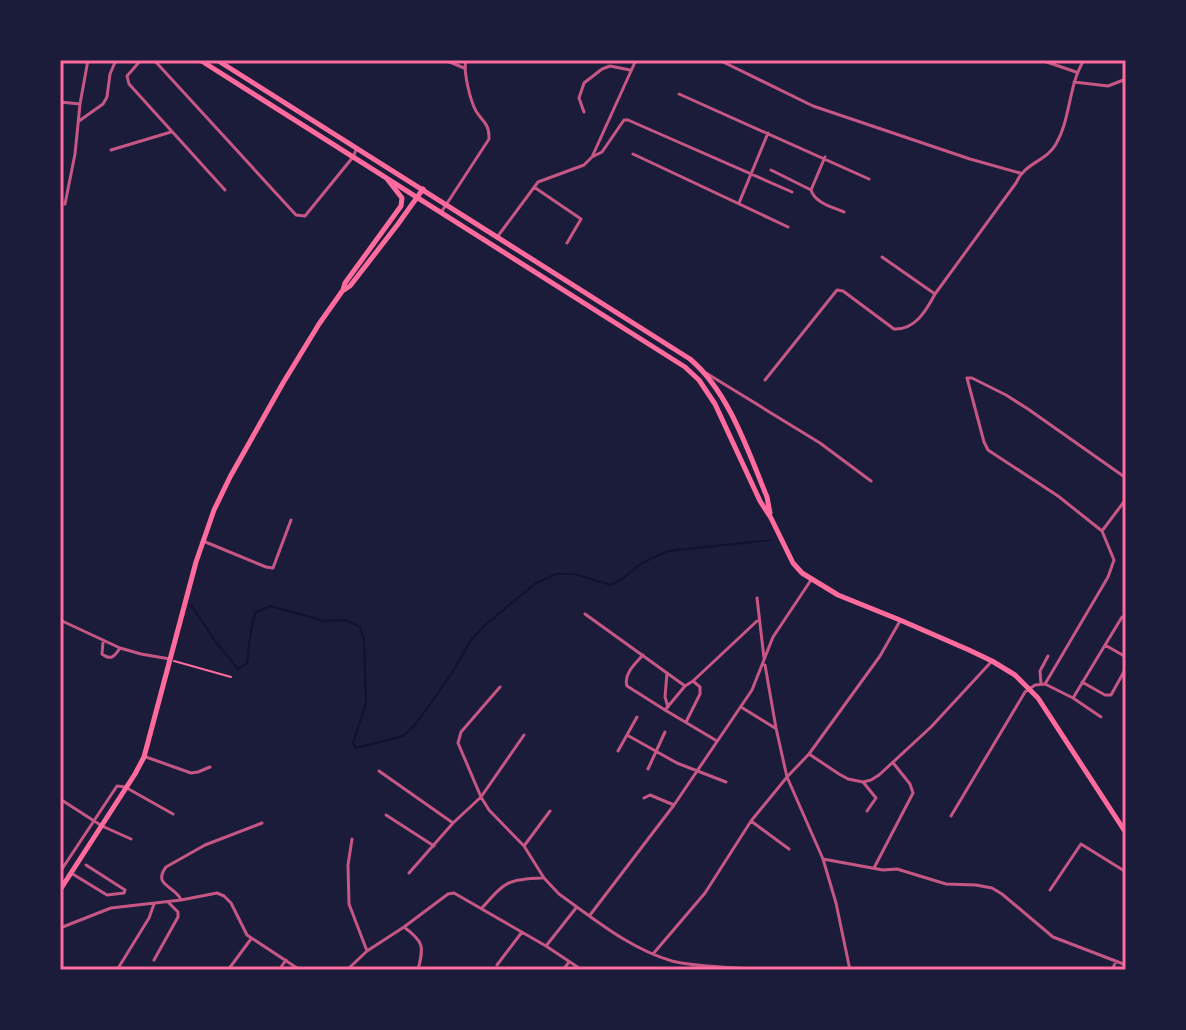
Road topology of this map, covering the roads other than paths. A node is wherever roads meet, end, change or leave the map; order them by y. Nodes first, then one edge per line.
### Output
1 (88, 60) edge
2 (116, 60) edge
3 (141, 60) edge
4 (154, 60) edge
5 (200, 60) edge
6 (217, 60) edge
7 (445, 60) edge
8 (466, 60) edge
9 (636, 60) edge
10 (719, 60) edge
11 (1041, 60) edge
12 (1084, 60) edge
13 (464, 68) junction
14 (630, 70) junction
15 (1076, 72) junction
16 (1126, 79) edge
17 (1074, 82) junction
18 (679, 94) dead end
19 (60, 102) edge
20 (80, 104) junction
21 (584, 112) dead end
22 (79, 121) junction
23 (171, 132) junction
24 (768, 133) junction
25 (357, 148) junction
26 (111, 150) dead end
27 (633, 154) dead end
28 (353, 157) junction
29 (592, 157) junction
30 (825, 157) junction
31 (771, 170) dead end
32 (1020, 173) junction
33 (751, 174) junction
34 (387, 179) junction
35 (869, 179) dead end
36 (534, 187) junction
37 (423, 189) junction
38 (225, 190) dead end
39 (811, 190) junction
40 (792, 192) dead end
41 (418, 198) junction
42 (402, 202) junction
43 (65, 204) dead end
44 (446, 204) junction
45 (738, 204) junction
46 (411, 208) junction
47 (441, 212) junction
48 (844, 212) dead end
49 (788, 227) dead end
50 (498, 236) junction
51 (567, 243) dead end
52 (882, 257) dead end
53 (343, 290) junction
54 (935, 294) junction
55 (706, 373) junction
56 (765, 380) dead end
57 (1126, 478) edge
58 (871, 481) dead end
59 (1126, 499) edge
60 (771, 518) junction
61 (291, 520) dead end
62 (1102, 531) junction
63 (203, 541) junction
64 (811, 580) junction
65 (757, 598) dead end
66 (585, 614) dead end
67 (1122, 617) dead end
68 (758, 620) junction
69 (900, 620) junction
70 (60, 621) edge
71 (103, 641) junction
72 (1105, 645) junction
73 (120, 648) junction
74 (643, 655) junction
75 (1048, 656) dead end
76 (1126, 657) edge
77 (170, 659) junction
78 (992, 661) junction
79 (764, 662) junction
80 (1126, 668) edge
81 (667, 673) junction
82 (693, 681) junction
83 (1082, 682) junction
84 (1043, 684) junction
85 (685, 686) junction
86 (500, 687) dead end
87 (1029, 688) junction
88 (1073, 698) junction
89 (741, 707) junction
90 (666, 708) junction
91 (637, 717) dead end
92 (1101, 717) dead end
93 (686, 722) junction
94 (776, 728) junction
95 (665, 732) dead end
96 (524, 735) dead end
97 (627, 735) junction
98 (717, 741) junction
99 (618, 751) dead end
100 (656, 751) junction
101 (809, 754) junction
102 (144, 757) junction
103 (893, 763) junction
104 (210, 767) dead end
105 (648, 769) dead end
106 (379, 771) dead end
107 (697, 771) junction
108 (787, 777) junction
109 (726, 782) dead end
110 (863, 782) junction
111 (125, 787) junction
112 (481, 797) junction
113 (644, 798) dead end
114 (60, 799) edge
115 (674, 805) junction
116 (550, 811) dead end
117 (867, 811) dead end
118 (173, 814) dead end
119 (386, 815) dead end
120 (951, 816) dead end
121 (94, 821) junction
122 (751, 821) junction
123 (262, 823) dead end
124 (453, 823) junction
125 (102, 826) junction
126 (1126, 833) edge
127 (131, 839) dead end
128 (352, 839) dead end
129 (434, 846) junction
130 (524, 846) junction
131 (789, 849) dead end
132 (823, 859) junction
133 (86, 865) dead end
134 (874, 868) junction
135 (60, 871) edge
136 (1126, 872) edge
137 (409, 873) dead end
138 (66, 878) edge
139 (544, 878) junction
140 (60, 890) edge
141 (1050, 890) dead end
142 (181, 900) junction
143 (167, 902) junction
144 (154, 903) junction
145 (577, 907) junction
146 (482, 908) junction
147 (590, 915) junction
148 (404, 927) junction
149 (60, 928) edge
150 (522, 932) junction
151 (251, 939) junction
152 (546, 946) junction
153 (367, 951) junction
154 (653, 954) junction
155 (154, 960) dead end
156 (286, 960) junction
157 (1116, 961) junction
158 (569, 962) junction
159 (693, 964) junction
160 (497, 965) dead end
161 (1126, 965) edge
162 (728, 968) edge
163 (117, 970) edge
164 (228, 970) edge
165 (279, 970) edge
166 (300, 970) edge
167 (347, 970) edge
168 (418, 970) edge
169 (563, 970) edge
170 (582, 970) edge
171 (690, 970) edge
172 (755, 970) edge
173 (850, 970) edge
174 (1112, 970) edge

1 - 20 street
2 - 22 street
3 - 23 street
4 - 28 street
5 - 28 main road
6 - 25 main road
7 - 13 street
8 - 13 street
9 - 14 street
10 - 32 street
11 - 15 street
12 - 15 street
13 - 44 street
14 - 21 street
14 - 29 street
15 - 17 street
16 - 17 street
17 - 32 street
18 - 24 street
19 - 20 street
20 - 22 street
22 - 43 street
23 - 26 street
23 - 38 street
24 - 30 street
24 - 33 street
25 - 28 street
25 - 37 main road
27 - 45 street
28 - 34 main road
29 - 33 street
29 - 36 street
30 - 35 street
30 - 39 street
31 - 39 street
32 - 54 street
33 - 40 street
33 - 45 street
34 - 41 main road
34 - 42 main road
36 - 50 street
36 - 51 street
37 - 41 main road
37 - 44 main road
39 - 48 street
41 - 46 main road
41 - 47 main road
42 - 46 main road
42 - 53 main road
44 - 47 street
44 - 50 main road
45 - 49 street
46 - 53 main road
47 - 60 main road
50 - 55 main road
52 - 54 street
53 - 63 main road
54 - 56 street
55 - 58 street
55 - 60 main road
57 - 62 street
59 - 62 street
60 - 64 main road
61 - 63 street
62 - 84 street
63 - 77 main road
64 - 69 main road
64 - 79 street
65 - 68 street
66 - 74 street
67 - 72 street
68 - 79 street
68 - 82 street
69 - 78 main road
69 - 101 street
70 - 71 street
71 - 73 street
71 - 73 street
72 - 76 street
72 - 83 street
73 - 77 street
74 - 81 street
74 - 90 street
75 - 84 street
77 - 102 main road
78 - 87 main road
78 - 103 street
79 - 89 street
79 - 94 street
80 - 83 street
81 - 85 street
81 - 90 street
82 - 85 street
82 - 93 street
83 - 88 street
84 - 87 street
84 - 88 street
85 - 90 street
86 - 112 street
87 - 120 street
87 - 126 main road
88 - 92 street
89 - 94 street
89 - 98 street
90 - 93 street
91 - 97 street
93 - 98 street
94 - 108 street
95 - 100 street
96 - 112 street
97 - 99 street
97 - 100 street
98 - 107 street
100 - 105 street
100 - 107 street
101 - 108 street
101 - 110 street
102 - 104 street
102 - 111 main road
103 - 110 street
103 - 134 street
106 - 124 street
107 - 109 street
107 - 115 street
108 - 122 street
108 - 132 street
110 - 117 street
111 - 118 street
111 - 121 street
111 - 125 main road
112 - 124 street
112 - 130 street
113 - 115 street
114 - 121 street
115 - 147 street
116 - 130 street
119 - 129 street
121 - 125 street
121 - 135 street
122 - 131 street
122 - 154 street
123 - 142 street
124 - 129 street
125 - 127 street
125 - 138 main road
128 - 153 street
129 - 137 street
130 - 139 street
132 - 134 street
132 - 173 street
133 - 138 street
134 - 157 street
135 - 138 street
136 - 141 street
138 - 140 main road
139 - 145 street
139 - 146 street
142 - 143 street
142 - 151 street
143 - 144 street
143 - 155 street
144 - 149 street
144 - 163 street
145 - 147 street
145 - 152 street
146 - 148 street
146 - 150 street
147 - 154 street
148 - 153 street
148 - 168 street
150 - 152 street
150 - 160 street
151 - 156 street
151 - 164 street
152 - 158 street
153 - 167 street
154 - 159 street
156 - 165 street
156 - 166 street
157 - 161 street
157 - 174 street
158 - 169 street
158 - 170 street
159 - 162 street
159 - 171 street
162 - 172 street

